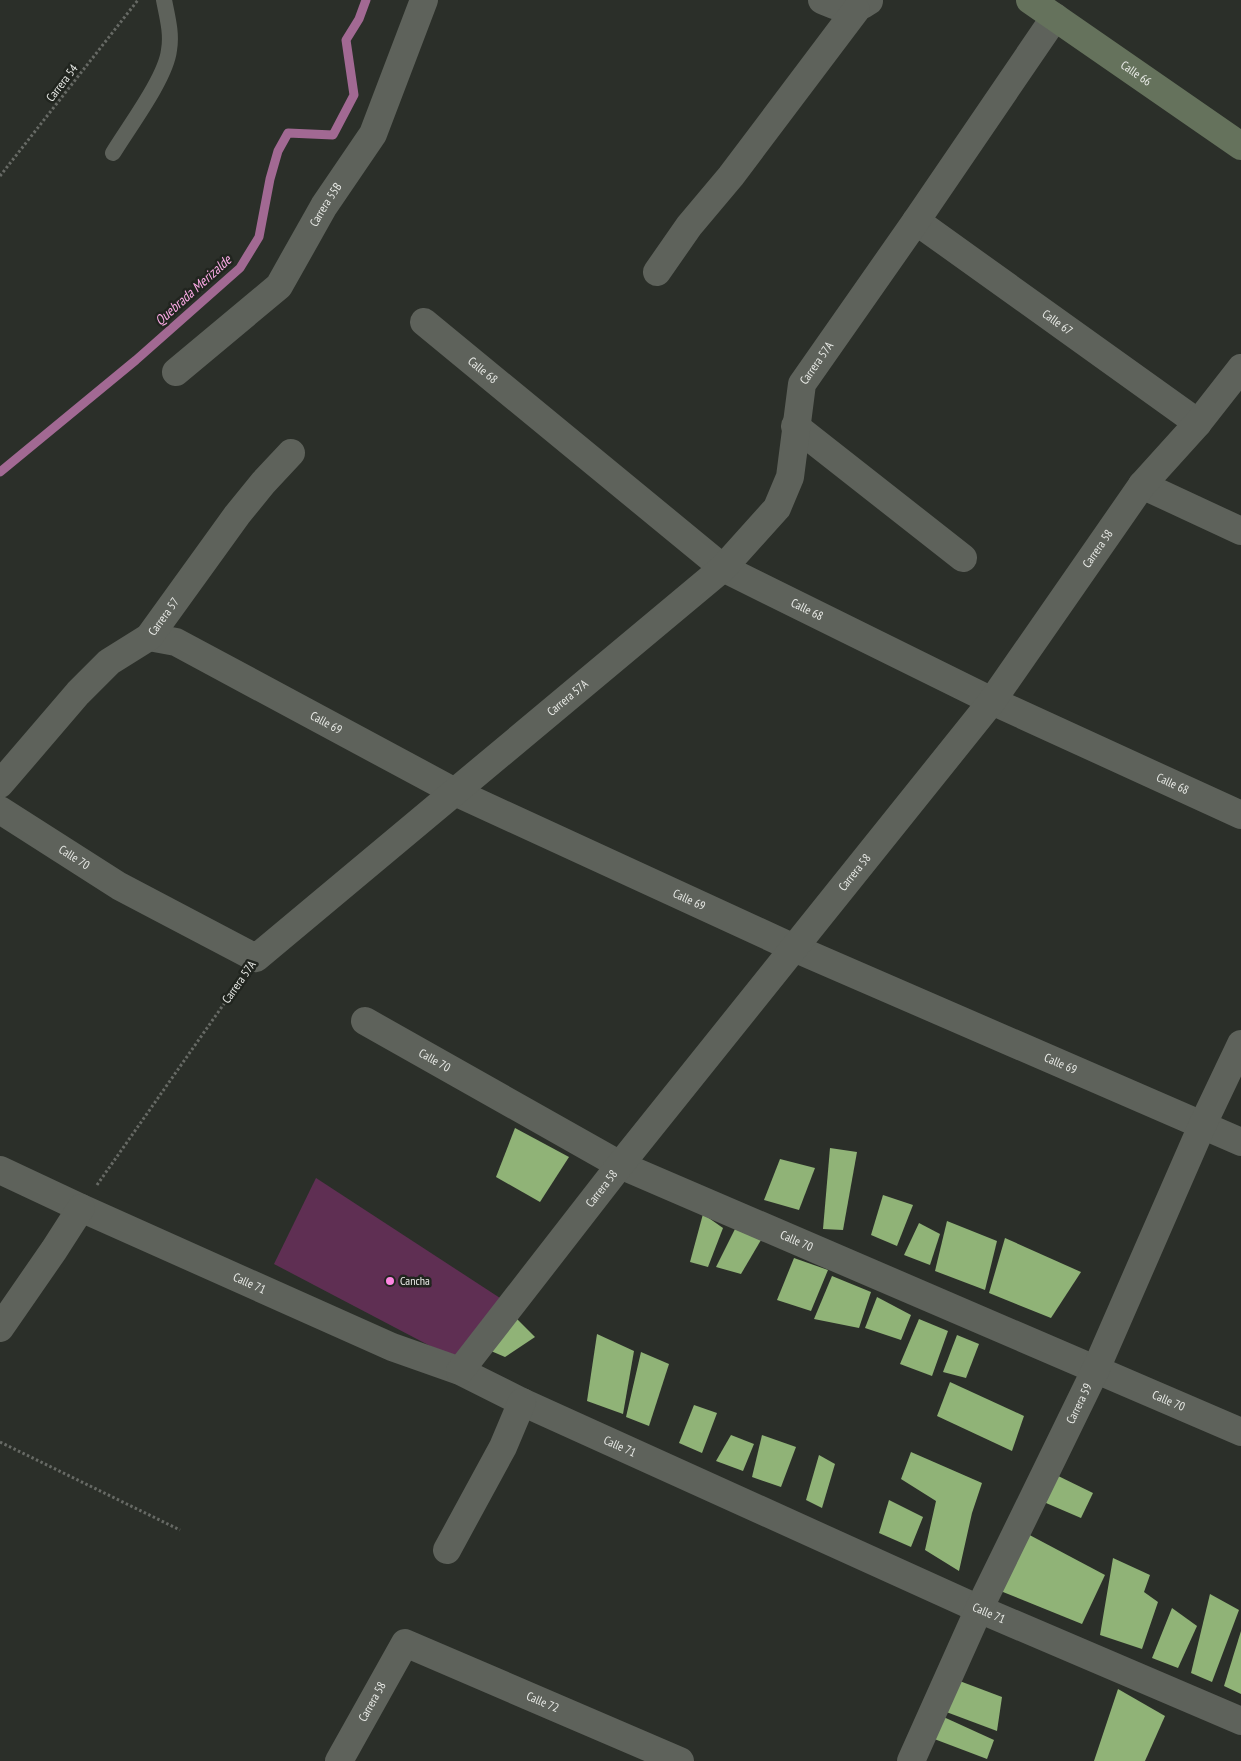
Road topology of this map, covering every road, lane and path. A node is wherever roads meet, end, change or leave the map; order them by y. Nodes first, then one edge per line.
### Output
1 (138, 0) edge
2 (164, 0) edge
3 (424, 0) edge
4 (822, 0) edge
5 (1030, 0) edge
6 (865, 4) edge
7 (1055, 17) junction
8 (1241, 146) edge
9 (113, 153) dead end
10 (0, 176) edge
11 (916, 221) junction
12 (657, 272) dead end
13 (424, 322) dead end
14 (1241, 368) edge
15 (176, 372) dead end
16 (1198, 423) junction
17 (795, 426) junction
18 (291, 453) dead end
19 (1142, 485) junction
20 (1241, 531) edge
21 (963, 558) dead end
22 (723, 568) junction
23 (149, 636) junction
24 (992, 701) junction
25 (0, 784) edge
26 (455, 792) junction
27 (0, 810) edge
28 (1241, 816) edge
29 (794, 948) junction
30 (256, 958) junction
31 (366, 1021) dead end
32 (1241, 1044) edge
33 (1202, 1126) junction
34 (1241, 1142) edge
35 (620, 1165) junction
36 (0, 1170) edge
37 (81, 1208) junction
38 (0, 1328) edge
39 (1096, 1369) junction
40 (460, 1371) junction
41 (522, 1402) junction
42 (1241, 1432) edge
43 (0, 1442) edge
44 (180, 1530) dead end
45 (448, 1550) dead end
46 (979, 1609) junction
47 (405, 1643) joint
48 (1241, 1721) edge
49 (646, 1754) edge
50 (339, 1761) edge
51 (680, 1761) edge
52 (912, 1761) edge

1 - 10 path, Carrera 54
2 - 9 lane
3 - 15 street, Carrera 55B
4 - 6 street
5 - 7 street, Calle 66
6 - 12 street
7 - 8 street, Calle 66
7 - 11 street, Carrera 57A
11 - 16 street, Calle 67
11 - 17 street, Carrera 57A
13 - 22 street, Calle 68
14 - 16 street, Carrera 58
16 - 19 street, Carrera 58
17 - 21 street
17 - 22 street, Carrera 57A
18 - 23 street, Carrera 57
19 - 20 street
19 - 24 street, Carrera 58
22 - 24 street, Calle 68
22 - 26 street, Carrera 57A
23 - 25 street, Carrera 57
23 - 26 street, Calle 69
24 - 28 street, Calle 68
24 - 29 street, Carrera 58
26 - 29 street, Calle 69
26 - 30 street, Carrera 57A
27 - 30 street, Calle 70
29 - 33 street, Calle 69
29 - 35 street, Carrera 58
30 - 37 path, Carrera 57A
31 - 35 street, Calle 70
32 - 33 street, Carrera 59
33 - 34 street, Calle 69
33 - 39 street, Carrera 59
35 - 39 street, Calle 70
35 - 40 street, Carrera 58
36 - 37 street, Calle 71
37 - 38 street
37 - 40 street, Calle 71
39 - 42 street, Calle 70
39 - 46 street, Carrera 59
40 - 41 street, Calle 71
41 - 45 street
41 - 46 street, Calle 71
43 - 44 path
46 - 48 street, Calle 71
46 - 52 street, Carrera 59
47 - 49 street, Calle 72
47 - 50 street, Carrera 58
49 - 51 street, Calle 72

